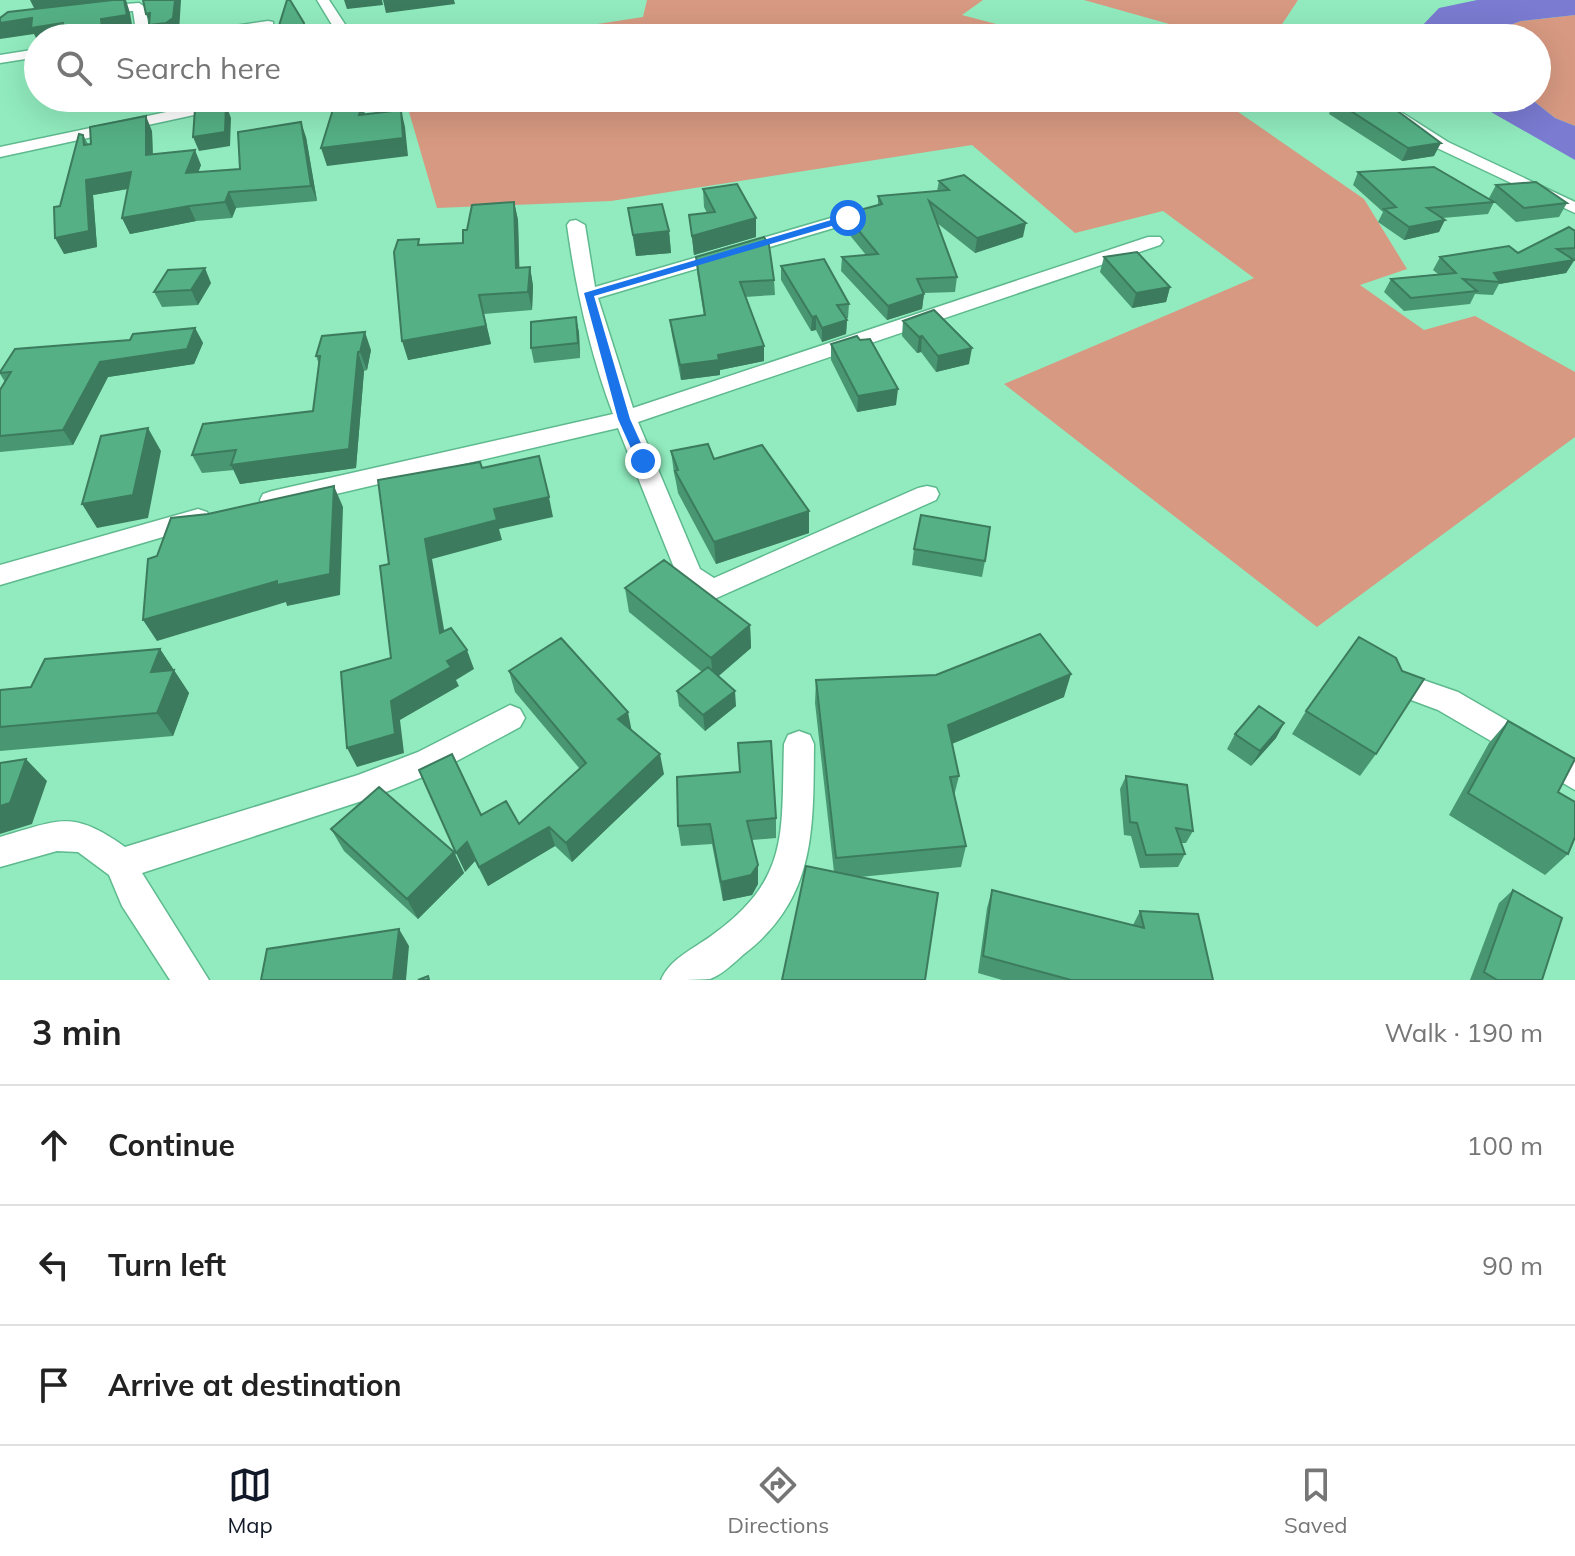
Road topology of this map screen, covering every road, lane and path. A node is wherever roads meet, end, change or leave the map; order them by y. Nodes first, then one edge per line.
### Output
1 (323, 0) edge
2 (82, 12) edge
3 (142, 24) edge
4 (338, 24) edge
5 (24, 55) edge
6 (0, 59) edge
7 (188, 112) edge
8 (1387, 112) edge
9 (0, 152) edge
10 (1575, 208) edge
11 (848, 218) edge
12 (576, 225) dead end
13 (1154, 241) dead end
14 (588, 295) junction
15 (624, 419) junction
16 (927, 494) dead end
17 (248, 506) edge
18 (218, 513) edge
19 (0, 575) edge
20 (1397, 683) edge
21 (510, 718) dead end
22 (799, 744) dead end
23 (1575, 776) edge
24 (0, 852) edge
25 (121, 864) junction
26 (191, 980) edge
27 (679, 980) edge

1 - 4 street
2 - 3 street
5 - 6 street
7 - 9 street
8 - 10 street
11 - 14 street
12 - 14 street
13 - 15 street
14 - 15 street
15 - 16 street
15 - 17 street
18 - 19 street
20 - 23 street
21 - 25 street
22 - 27 street
24 - 25 street
25 - 26 street

